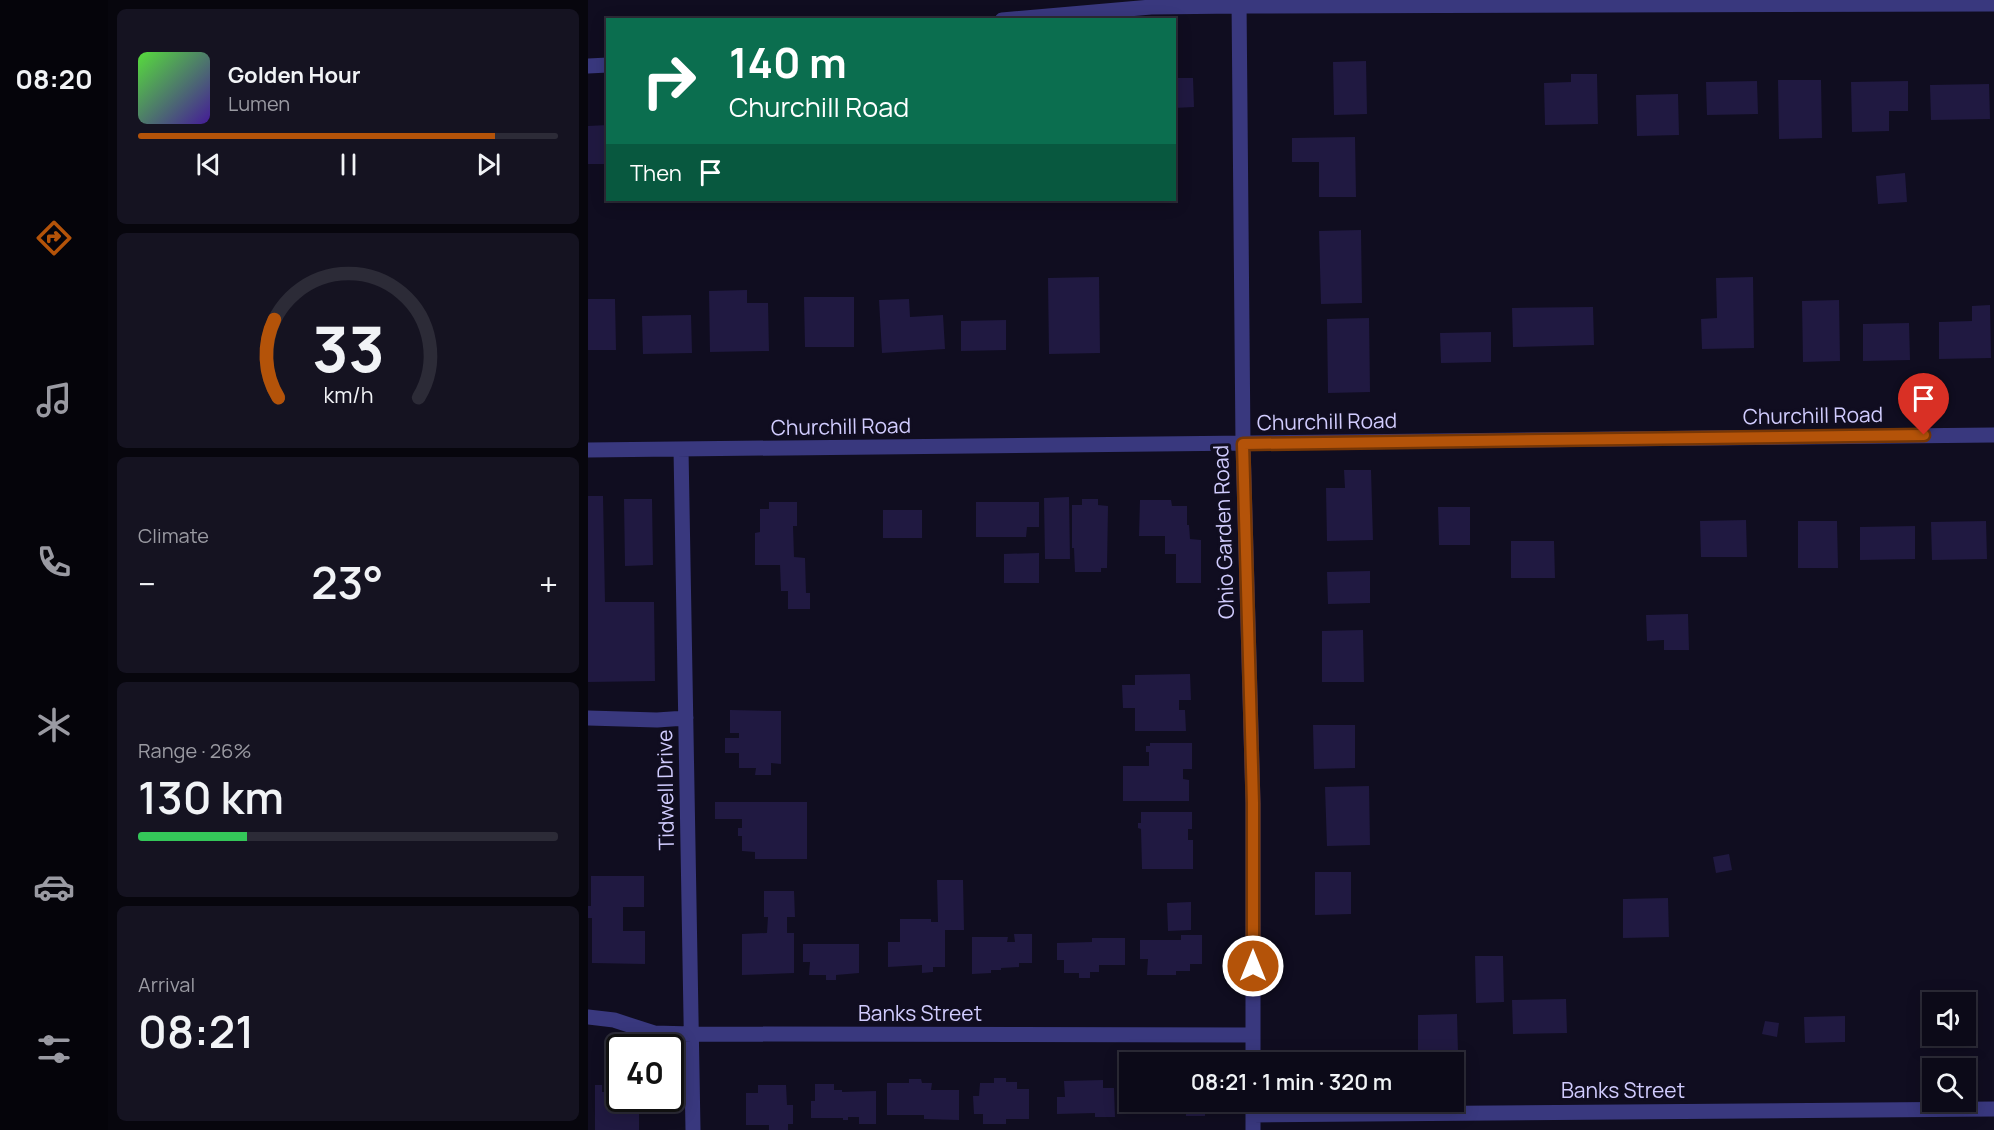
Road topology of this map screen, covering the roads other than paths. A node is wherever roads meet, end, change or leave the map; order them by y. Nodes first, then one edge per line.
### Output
1 (1239, 3) edge
2 (1444, 3) edge
3 (1640, 3) edge
4 (1880, 3) edge
5 (1930, 3) edge
6 (1994, 4) edge
7 (1025, 18) edge
8 (606, 65) edge
9 (588, 66) edge
10 (1994, 435) edge
11 (1243, 444) junction
12 (681, 449) junction
13 (588, 450) edge
14 (588, 718) edge
15 (686, 718) junction
16 (588, 1017) edge
17 (692, 1035) junction
18 (1254, 1035) junction
19 (1253, 1052) edge
20 (1994, 1109) edge
21 (1253, 1115) edge
22 (693, 1130) edge

1 - 2 street
1 - 7 street
1 - 11 street, Ohio Garden Road
2 - 3 street
3 - 4 street
4 - 5 street
5 - 6 street
8 - 9 street
10 - 11 street, Churchill Road
11 - 12 street, Churchill Road
11 - 18 street, Ohio Garden Road
12 - 13 street, Churchill Road
12 - 15 street, Tidwell Drive
14 - 15 street
15 - 17 street, Tidwell Drive
16 - 17 street, Banks Street
17 - 18 street, Banks Street
17 - 22 street, Tidwell Drive
18 - 19 street, Ohio Garden Road
20 - 21 street, Banks Street

